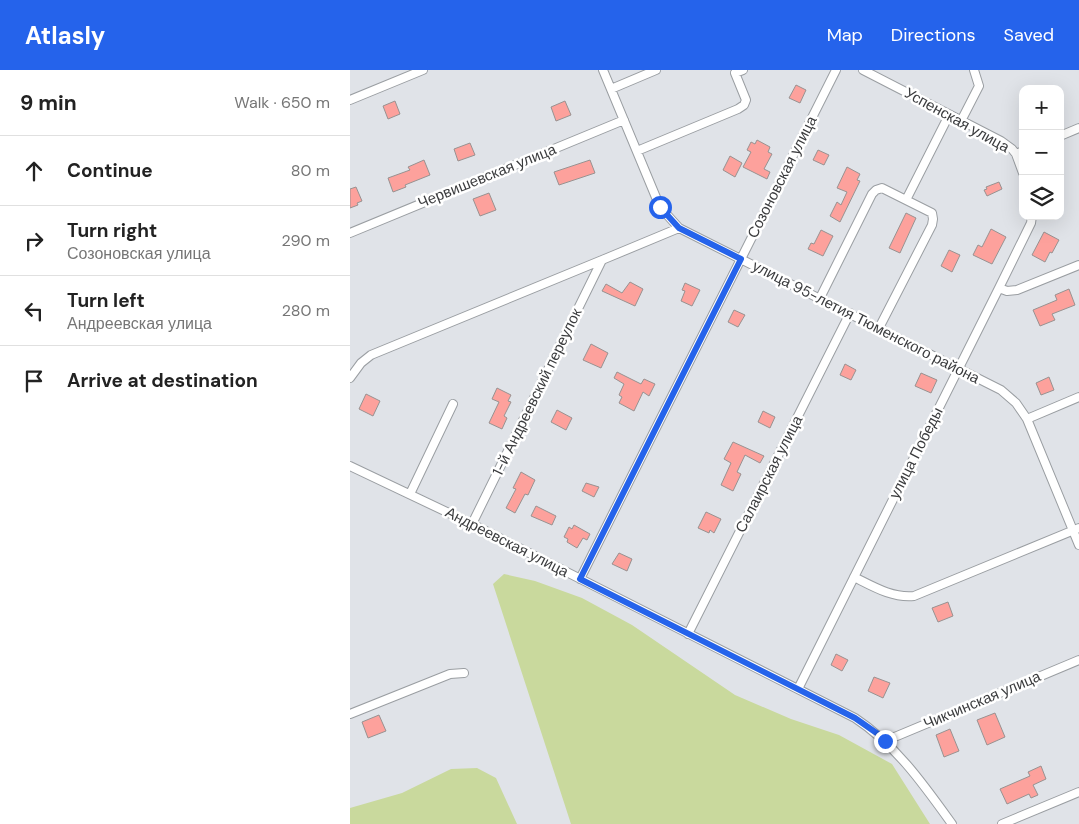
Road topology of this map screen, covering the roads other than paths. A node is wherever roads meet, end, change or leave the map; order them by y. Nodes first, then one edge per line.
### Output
1 (423, 70) edge
2 (603, 70) edge
3 (656, 70) edge
4 (836, 70) edge
5 (863, 70) edge
6 (974, 70) edge
7 (737, 71) edge
8 (611, 88) junction
9 (350, 100) edge
10 (949, 114) junction
11 (624, 120) junction
12 (962, 121) junction
13 (1079, 128) edge
14 (1064, 134) edge
15 (636, 150) junction
16 (1019, 152) edge
17 (906, 200) junction
18 (1031, 220) edge
19 (679, 228) junction
20 (350, 232) edge
21 (741, 259) junction
22 (602, 260) junction
23 (1079, 264) edge
24 (999, 288) junction
25 (820, 298) junction
26 (850, 313) junction
27 (879, 328) junction
28 (959, 368) junction
29 (350, 378) edge
30 (1079, 398) edge
31 (453, 404) dead end
32 (1027, 419) junction
33 (350, 466) edge
34 (410, 494) junction
35 (472, 524) junction
36 (1076, 529) edge
37 (1079, 545) edge
38 (854, 577) junction
39 (580, 579) junction
40 (688, 634) junction
41 (1079, 660) edge
42 (464, 672) dead end
43 (798, 689) junction
44 (350, 714) edge
45 (885, 741) junction
46 (1079, 792) edge
47 (952, 824) edge
48 (1002, 824) edge

1 - 9 street
2 - 8 street, улица 95-летия Тюменского района
3 - 8 street
4 - 21 street, Созоновская улица
5 - 10 street, Успенская улица
6 - 12 street
7 - 15 street
8 - 11 street, улица 95-летия Тюменского района
10 - 12 street, Успенская улица
10 - 17 street
11 - 15 street, улица 95-летия Тюменского района
11 - 20 street, Червишевская улица
12 - 16 street, Успенская улица
13 - 14 street
15 - 19 street, улица 95-летия Тюменского района
17 - 25 street
17 - 27 street
18 - 24 street, улица Победы
19 - 21 street, улица 95-летия Тюменского района
19 - 22 street
21 - 25 street, улица 95-летия Тюменского района
21 - 39 street, Созоновская улица
22 - 29 street
22 - 35 street, 1-й Андреевский переулок
23 - 24 street
24 - 28 street, улица Победы
25 - 26 street, улица 95-летия Тюменского района
26 - 27 street, улица 95-летия Тюменского района
26 - 40 street, Салаирская улица
27 - 28 street, улица 95-летия Тюменского района
28 - 32 street, улица 95-летия Тюменского района
28 - 38 street, улица Победы
30 - 32 street
31 - 34 street
32 - 36 street, улица 95-летия Тюменского района
33 - 34 street, Андреевская улица
34 - 35 street, Андреевская улица
35 - 39 street, Андреевская улица
36 - 37 street, улица 95-летия Тюменского района
36 - 38 street
38 - 43 street, улица Победы
39 - 40 street, Андреевская улица
40 - 43 street, Андреевская улица
41 - 45 street, Чикчинская улица
42 - 44 street
43 - 45 street, Андреевская улица
45 - 47 street, Андреевская улица
46 - 48 street

